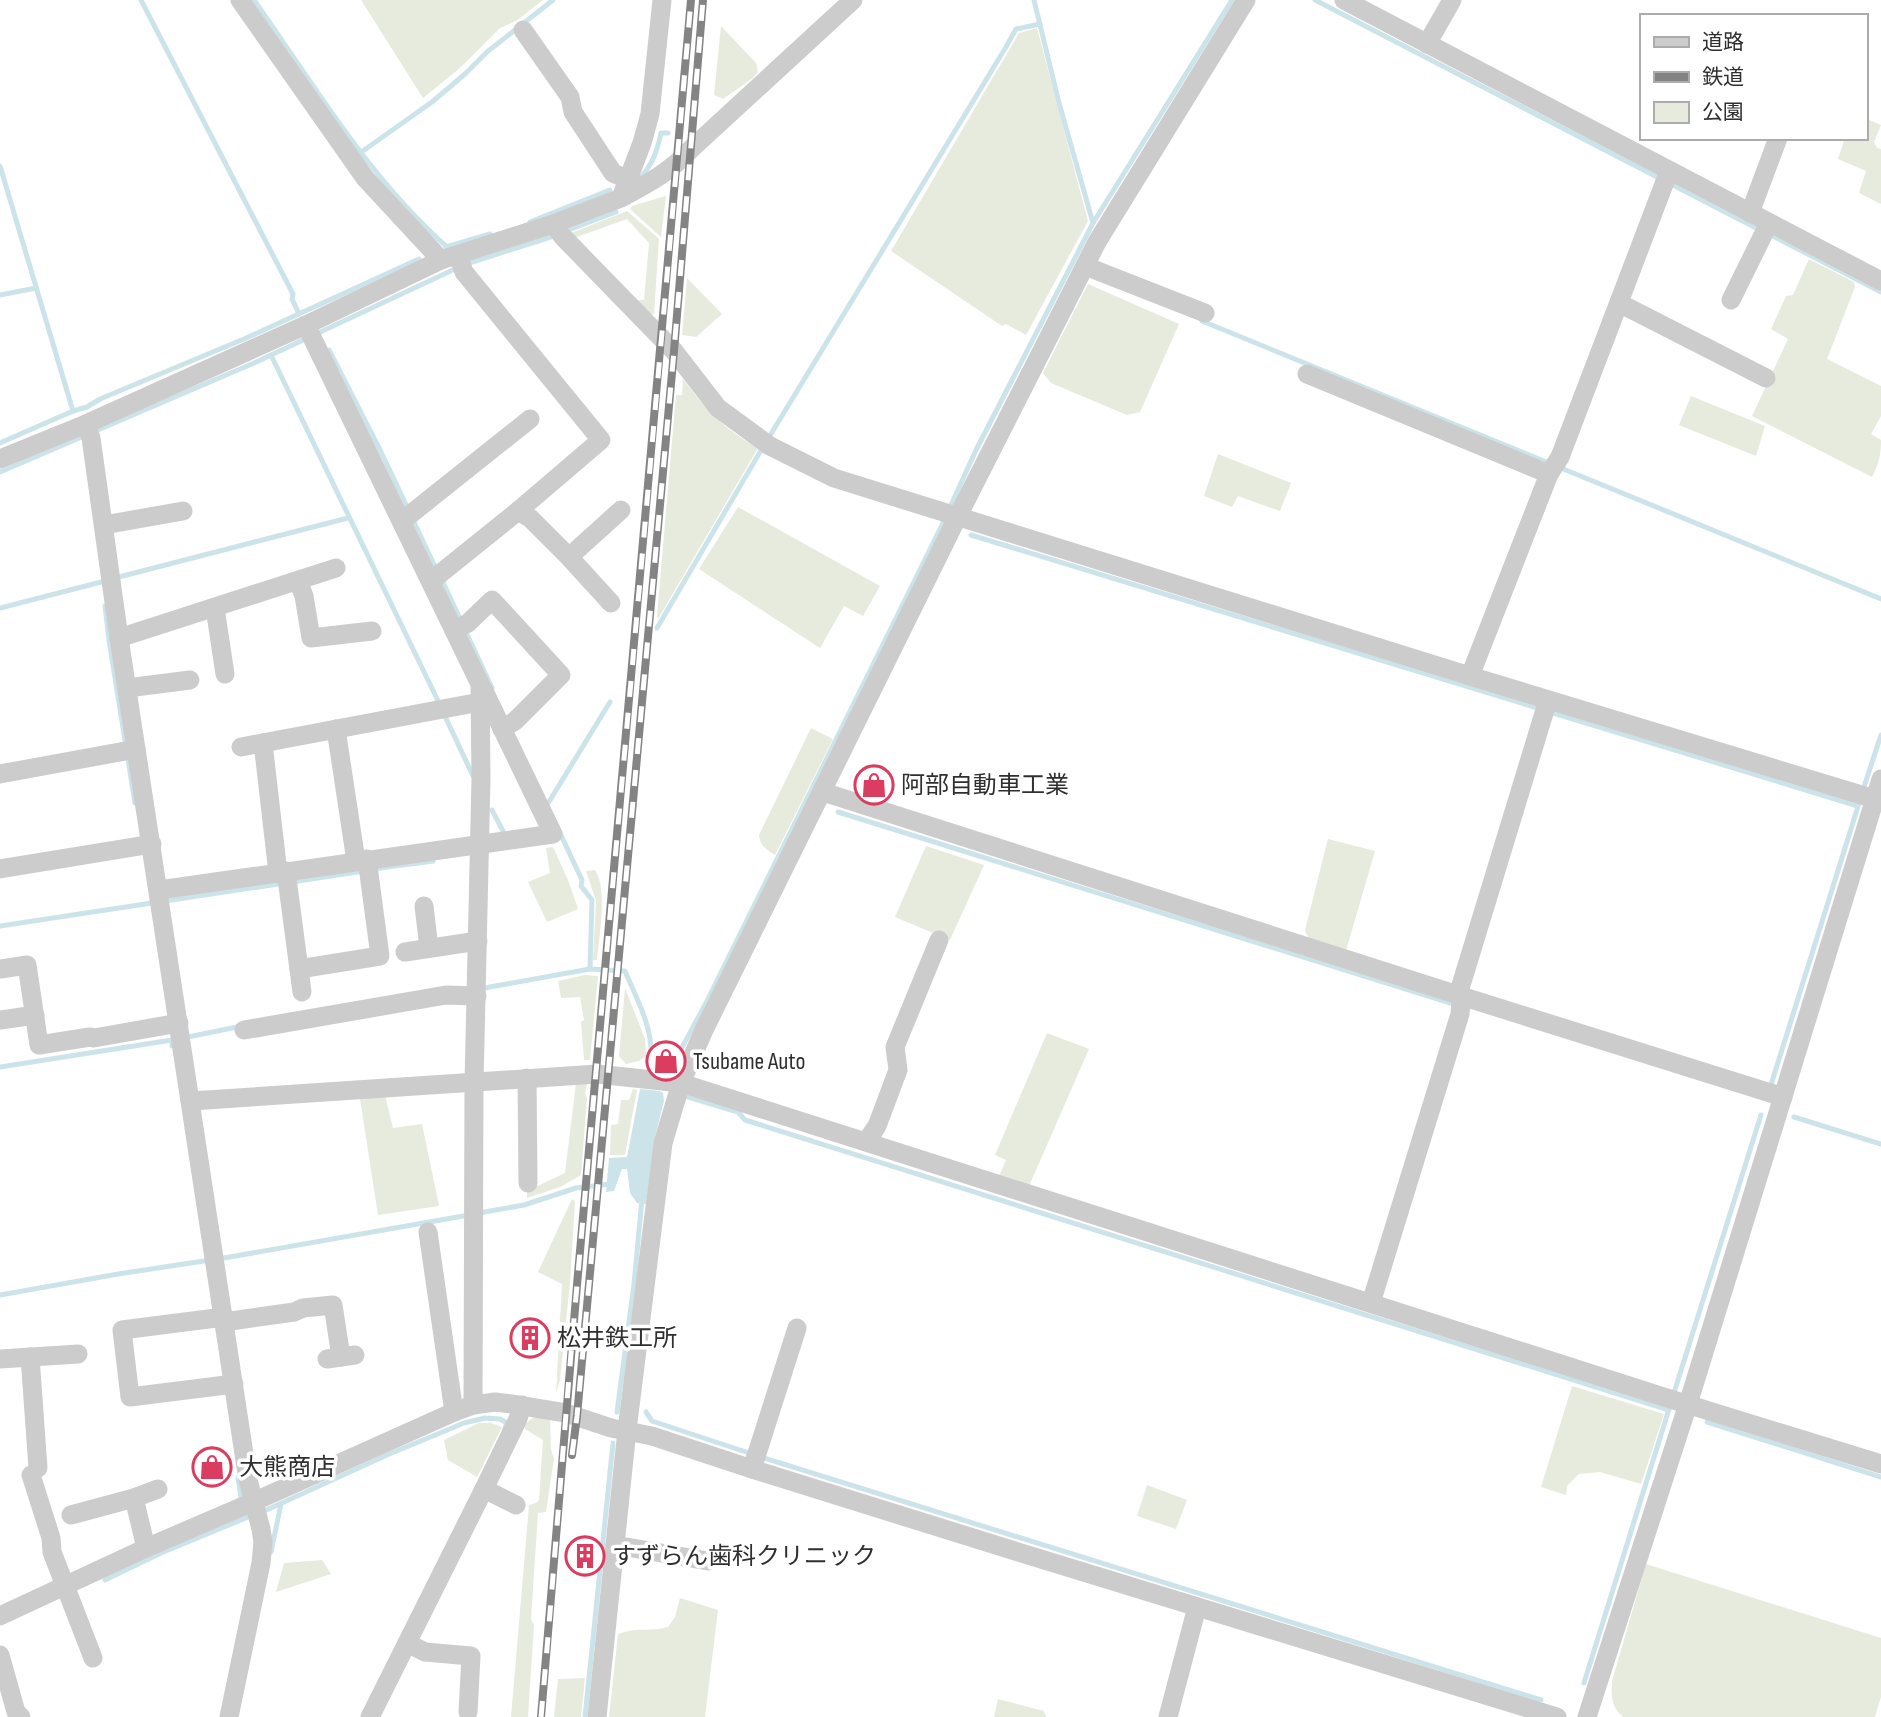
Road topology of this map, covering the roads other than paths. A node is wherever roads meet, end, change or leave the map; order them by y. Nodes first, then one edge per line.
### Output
1 (240, 0) edge
2 (662, 0) edge
3 (853, 0) edge
4 (1246, 0) edge
5 (1344, 0) edge
6 (1452, 0) edge
7 (523, 30) dead end
8 (1427, 44) junction
9 (1777, 140) edge
10 (1667, 178) junction
11 (625, 189) junction
12 (1750, 213) junction
13 (1769, 223) junction
14 (558, 230) junction
15 (456, 262) junction
16 (1085, 265) junction
17 (1881, 281) edge
18 (1731, 300) dead end
19 (1619, 303) junction
20 (1205, 313) dead end
21 (310, 333) junction
22 (1307, 374) dead end
23 (1766, 378) dead end
24 (530, 419) dead end
25 (89, 431) junction
26 (0, 459) edge
27 (1553, 467) junction
28 (621, 510) dead end
29 (183, 511) dead end
30 (524, 514) junction
31 (950, 515) junction
32 (407, 517) junction
33 (104, 525) junction
34 (569, 556) junction
35 (336, 568) dead end
36 (436, 577) junction
37 (298, 580) junction
38 (611, 603) dead end
39 (215, 608) junction
40 (460, 627) junction
41 (372, 631) dead end
42 (119, 638) junction
43 (225, 674) dead end
44 (1470, 676) junction
45 (190, 680) dead end
46 (127, 688) junction
47 (480, 693) junction
48 (1546, 708) junction
49 (507, 726) junction
50 (336, 729) junction
51 (263, 743) junction
52 (241, 747) dead end
53 (129, 751) junction
54 (0, 774) edge
55 (1881, 779) edge
56 (823, 792) junction
57 (1870, 798) edge
58 (144, 845) junction
59 (480, 850) junction
60 (365, 866) junction
61 (0, 869) edge
62 (285, 877) junction
63 (160, 896) junction
64 (424, 906) dead end
65 (939, 940) dead end
66 (478, 941) junction
67 (429, 948) junction
68 (405, 952) dead end
69 (299, 969) junction
70 (0, 970) edge
71 (302, 992) dead end
72 (477, 992) junction
73 (1460, 1003) junction
74 (35, 1015) junction
75 (0, 1020) edge
76 (175, 1030) junction
77 (244, 1030) dead end
78 (527, 1078) junction
79 (474, 1083) junction
80 (681, 1083) junction
81 (1773, 1094) junction
82 (191, 1101) junction
83 (866, 1142) junction
84 (528, 1183) dead end
85 (428, 1232) dead end
86 (1371, 1303) junction
87 (220, 1319) junction
88 (796, 1328) dead end
89 (78, 1354) dead end
90 (30, 1357) junction
91 (341, 1357) dead end
92 (0, 1359) edge
93 (228, 1385) junction
94 (1678, 1401) junction
95 (473, 1405) junction
96 (522, 1405) junction
97 (454, 1412) junction
98 (627, 1430) junction
99 (755, 1460) junction
100 (1881, 1464) edge
101 (158, 1489) dead end
102 (484, 1489) junction
103 (134, 1498) junction
104 (516, 1505) dead end
105 (256, 1510) junction
106 (71, 1515) dead end
107 (615, 1545) junction
108 (146, 1548) junction
109 (708, 1561) dead end
110 (65, 1587) junction
111 (1198, 1607) junction
112 (0, 1616) edge
113 (407, 1643) junction
114 (0, 1655) edge
115 (93, 1658) dead end
116 (468, 1712) dead end
117 (15, 1715) edge
118 (229, 1717) edge
119 (370, 1717) edge
120 (597, 1717) edge
121 (1168, 1717) edge
122 (1557, 1717) edge
123 (1587, 1717) edge

1 - 15 street
2 - 11 street
3 - 11 street
4 - 16 street
5 - 8 street
6 - 8 street
7 - 11 street
8 - 10 street
9 - 12 street
10 - 12 street
10 - 19 street
11 - 14 street
12 - 13 street
13 - 17 street
13 - 18 street
14 - 15 street
14 - 31 street
15 - 21 street
15 - 30 street
16 - 20 street
16 - 31 street
19 - 23 street
19 - 27 street
21 - 25 street
21 - 32 street
22 - 27 street
24 - 32 street
25 - 26 street
25 - 33 street
27 - 44 street
28 - 34 street
29 - 33 street
30 - 34 street
30 - 36 street
31 - 44 street
31 - 56 street
32 - 36 street
33 - 42 street
34 - 38 street
35 - 37 street
36 - 40 street
37 - 39 street
37 - 41 street
39 - 42 street
39 - 43 street
40 - 47 street
40 - 49 street
42 - 46 street
44 - 48 street
45 - 46 street
46 - 53 street
47 - 49 street
47 - 50 street
47 - 59 street
48 - 57 street
48 - 73 street
49 - 59 street
50 - 51 street
50 - 60 street
51 - 52 street
51 - 62 street
53 - 54 street
53 - 58 street
55 - 57 street
56 - 73 street
56 - 80 street
57 - 81 street
58 - 61 street
58 - 63 street
59 - 60 street
59 - 66 street
60 - 62 street
60 - 69 street
62 - 63 street
62 - 69 street
63 - 76 street
64 - 67 street
65 - 83 street
66 - 67 street
66 - 72 street
67 - 68 street
69 - 71 street
70 - 74 street
72 - 77 street
72 - 79 street
73 - 81 street
73 - 86 street
74 - 75 street
74 - 76 street
76 - 82 street
78 - 79 street
78 - 80 street
78 - 84 street
79 - 82 street
79 - 95 street
80 - 83 street
80 - 98 street
81 - 94 street
82 - 87 street
83 - 86 street
85 - 97 street
86 - 94 street
87 - 91 street
87 - 93 street
87 - 93 street
88 - 99 street
89 - 90 street
90 - 92 street
90 - 110 street
93 - 105 street
94 - 100 street
94 - 123 street
95 - 96 street
95 - 97 street
96 - 98 street
96 - 102 street
97 - 105 street
98 - 99 street
98 - 107 street
99 - 111 street
101 - 103 street
102 - 104 street
102 - 113 street
103 - 106 street
103 - 108 street
105 - 108 street
105 - 118 street
107 - 109 street
107 - 120 street
108 - 110 street
110 - 112 street
110 - 115 street
111 - 121 street
111 - 122 street
113 - 116 street
113 - 119 street
114 - 117 street

